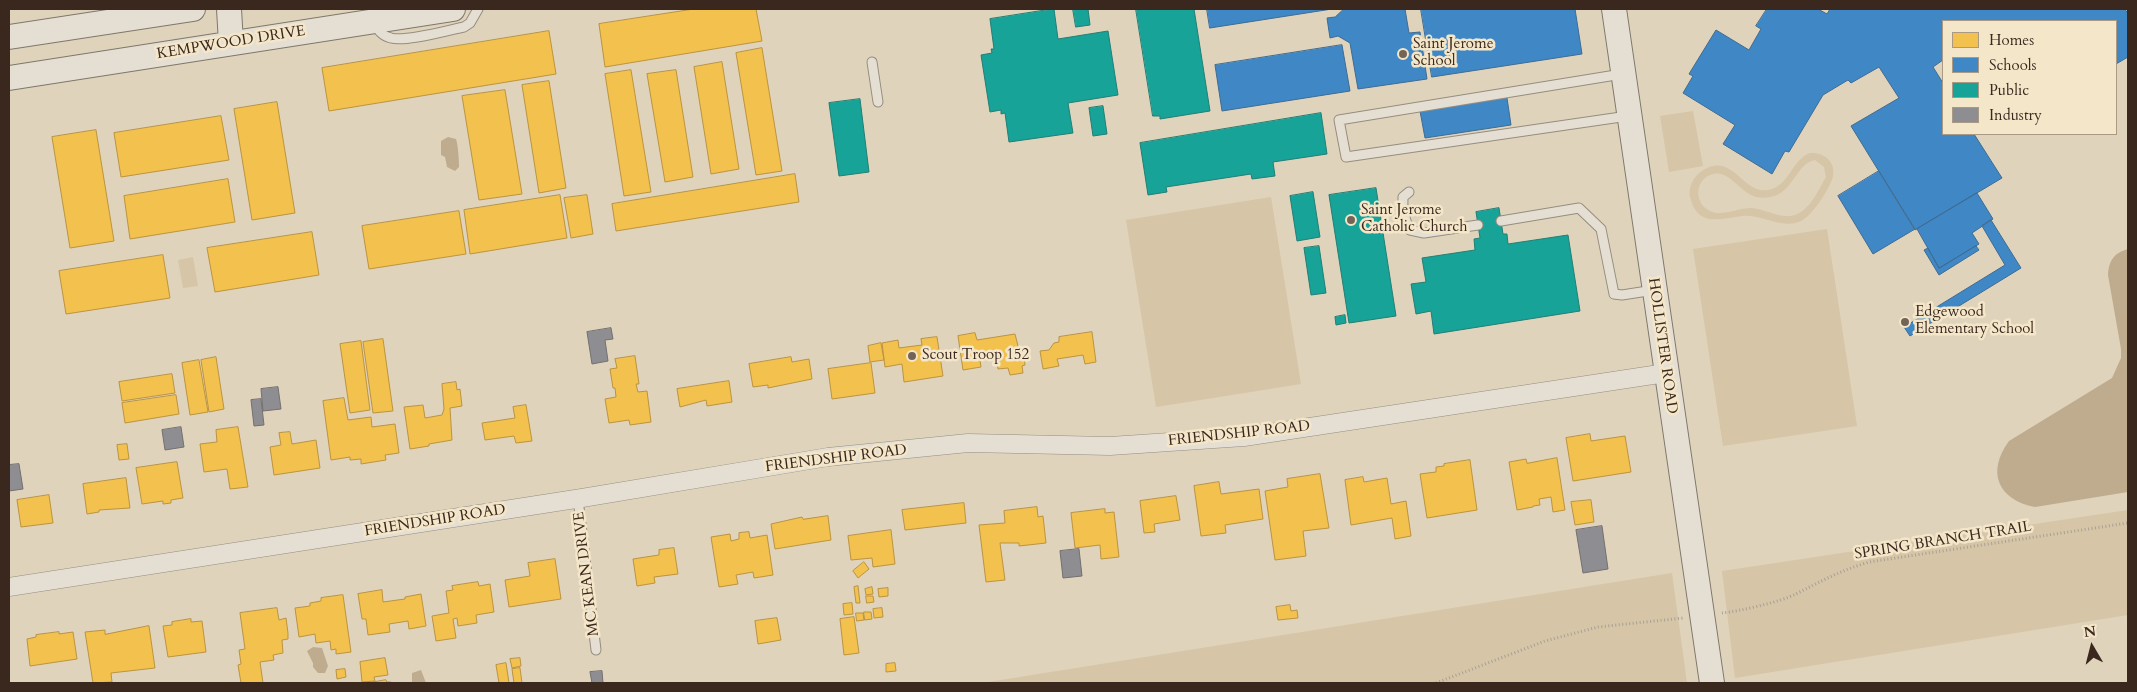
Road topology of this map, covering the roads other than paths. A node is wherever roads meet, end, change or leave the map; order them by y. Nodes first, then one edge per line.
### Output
1 (193, 9) edge
2 (230, 9) edge
3 (453, 9) edge
4 (478, 9) edge
5 (1614, 9) edge
6 (373, 21) junction
7 (9, 37) edge
8 (230, 43) junction
9 (872, 62) dead end
10 (1622, 74) junction
11 (9, 78) edge
12 (878, 102) dead end
13 (1629, 116) junction
14 (1409, 192) dead end
15 (1501, 221) dead end
16 (1478, 225) dead end
17 (1654, 290) junction
18 (1666, 373) junction
19 (578, 498) junction
20 (9, 587) edge
21 (596, 650) dead end
22 (1712, 683) edge

1 - 7 street
2 - 8 street
3 - 6 street, KEMPWOOD DRIVE
4 - 6 lane
5 - 10 street, HOLLISTER ROAD
6 - 8 street, KEMPWOOD DRIVE
8 - 11 street, KEMPWOOD DRIVE
9 - 12 lane
10 - 13 street, HOLLISTER ROAD
10 - 13 lane
13 - 17 street, HOLLISTER ROAD
14 - 16 lane
15 - 17 lane
17 - 18 street, HOLLISTER ROAD
18 - 19 street, FRIENDSHIP ROAD
18 - 22 street, HOLLISTER ROAD
19 - 20 street, FRIENDSHIP ROAD
19 - 21 lane, MC KEAN DRIVE

